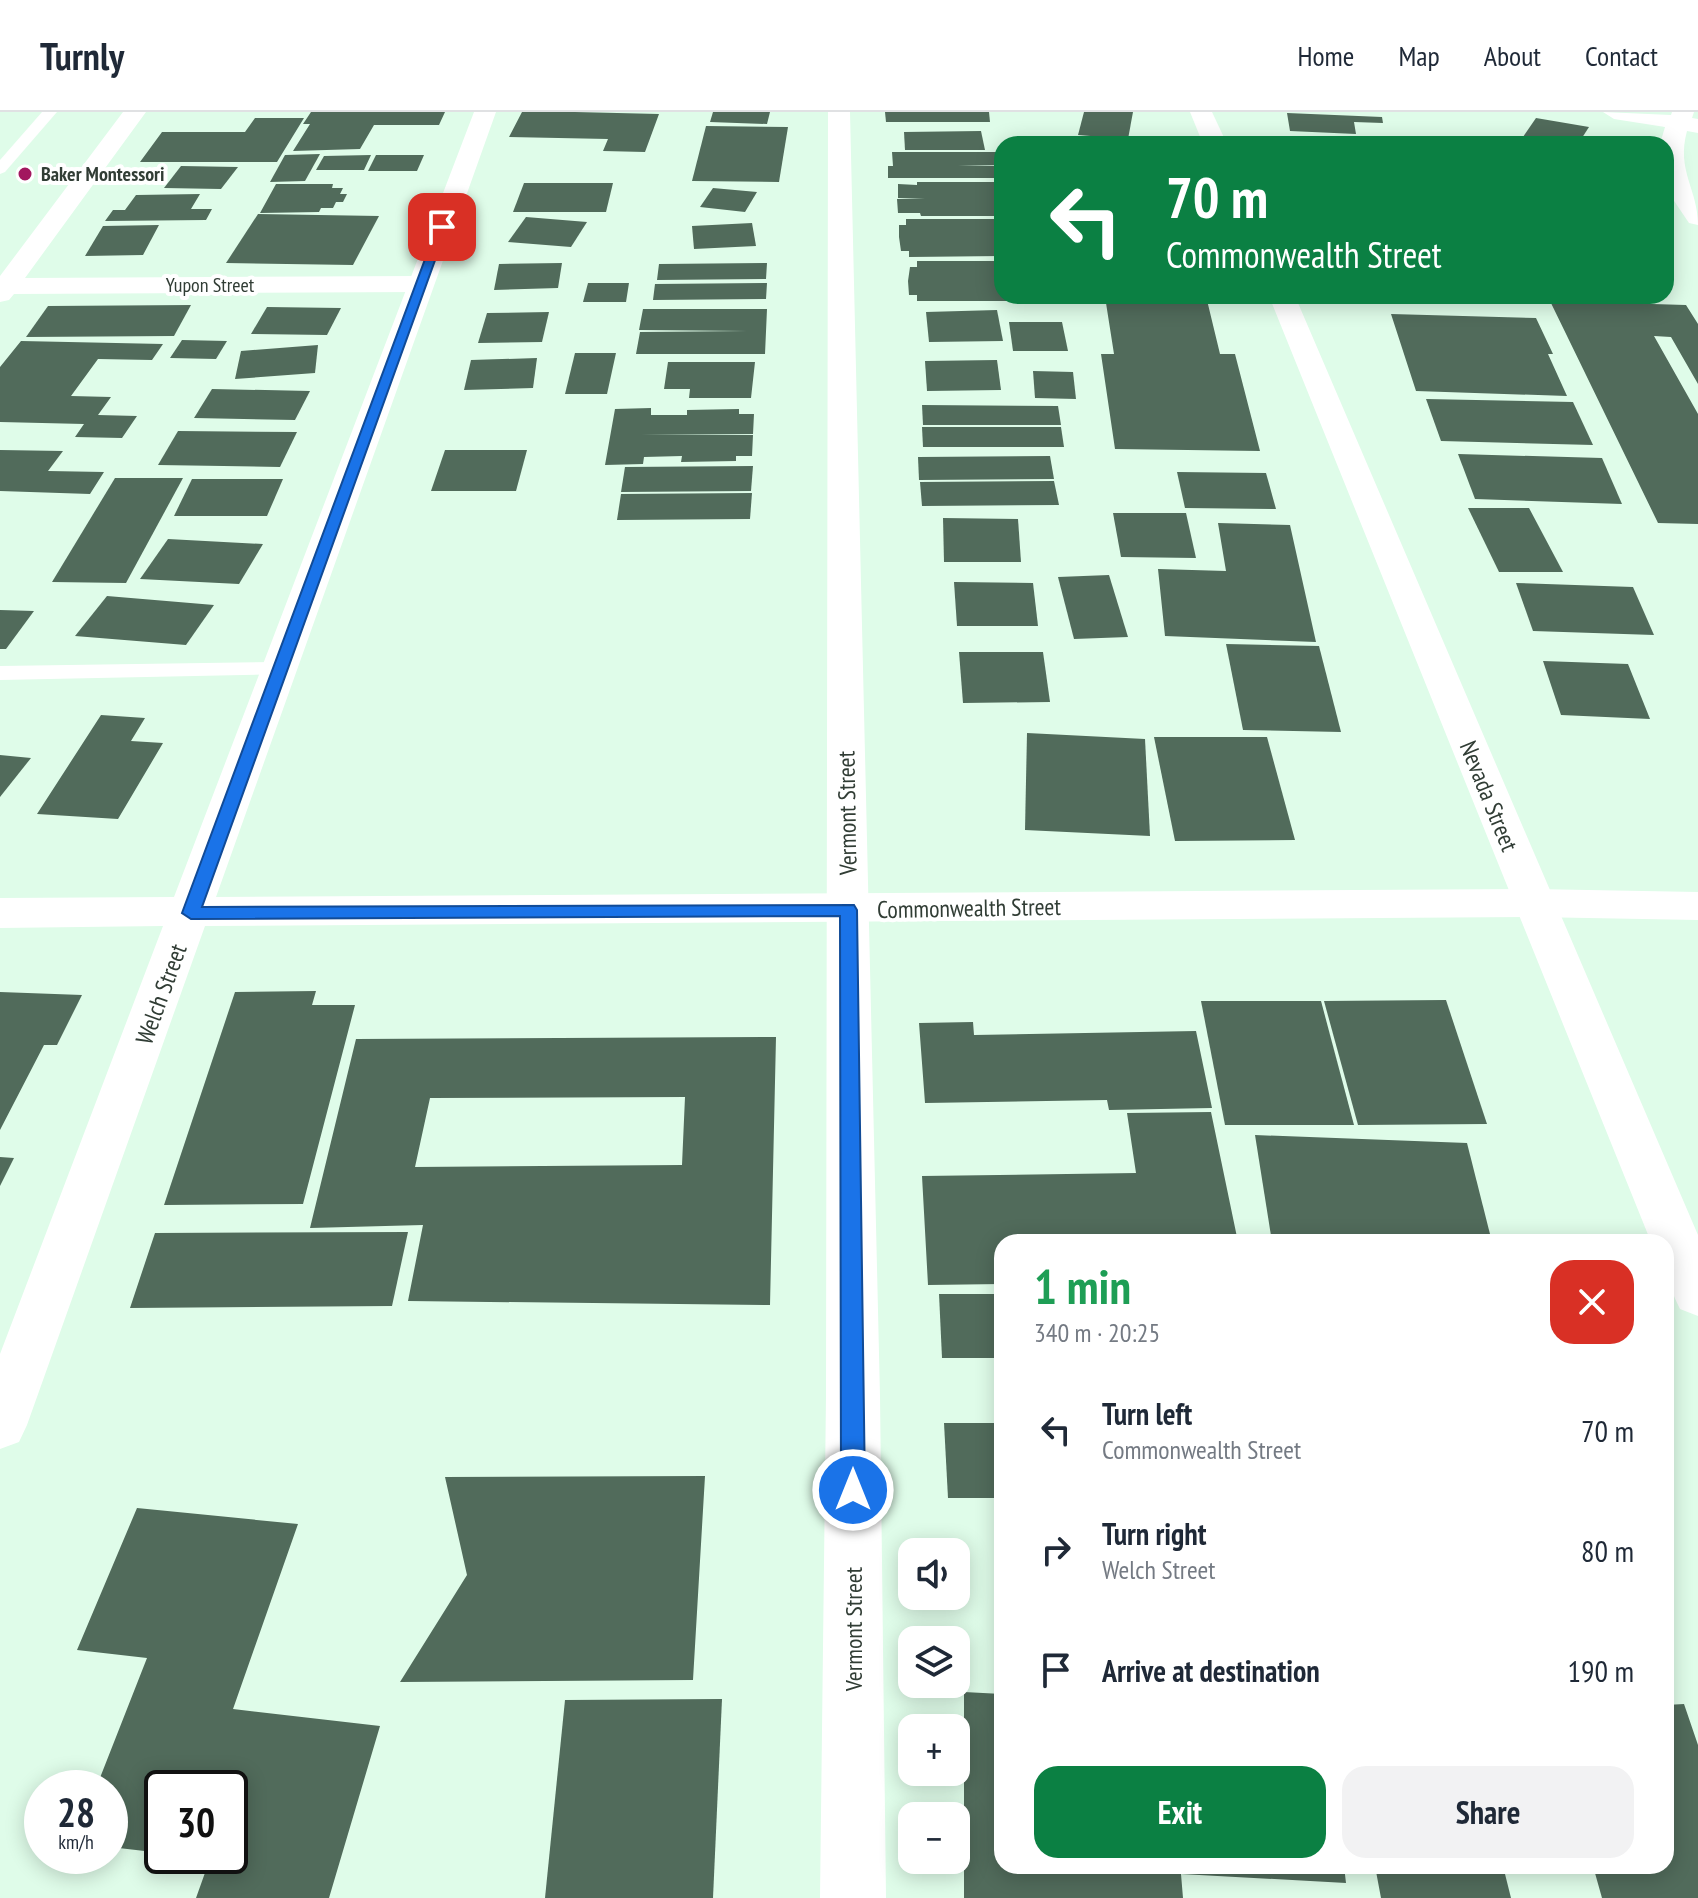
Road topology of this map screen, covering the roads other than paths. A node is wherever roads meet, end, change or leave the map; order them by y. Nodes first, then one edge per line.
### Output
1 (50, 112) edge
2 (135, 112) edge
3 (485, 112) edge
4 (839, 112) edge
5 (1201, 112) edge
6 (1614, 112) edge
7 (1686, 120) edge
8 (1212, 136) edge
9 (1674, 136) edge
10 (0, 169) edge
11 (1674, 180) edge
12 (1698, 218) edge
13 (421, 284) junction
14 (2, 289) edge
15 (1285, 304) edge
16 (280, 669) junction
17 (0, 673) edge
18 (1533, 903) junction
19 (1698, 906) edge
20 (848, 910) junction
21 (0, 913) edge
22 (191, 913) junction
23 (1673, 1234) edge
24 (1674, 1237) edge
25 (1698, 1294) edge
26 (0, 1425) edge
27 (853, 1898) edge

1 - 10 lane
2 - 14 street
3 - 13 street, Welch Street
4 - 20 street, Vermont Street
5 - 8 street
6 - 7 street
7 - 9 street
11 - 12 street
13 - 14 street, Yupon Street
13 - 16 street, Welch Street
15 - 18 street, Nevada Street
16 - 17 lane
16 - 22 street, Welch Street
18 - 19 street, Commonwealth Street
18 - 20 street, Commonwealth Street
18 - 23 street, Nevada Street
20 - 22 street, Commonwealth Street
20 - 27 street, Vermont Street
21 - 22 street, Commonwealth Street
22 - 26 street, Welch Street
24 - 25 street, Nevada Street

